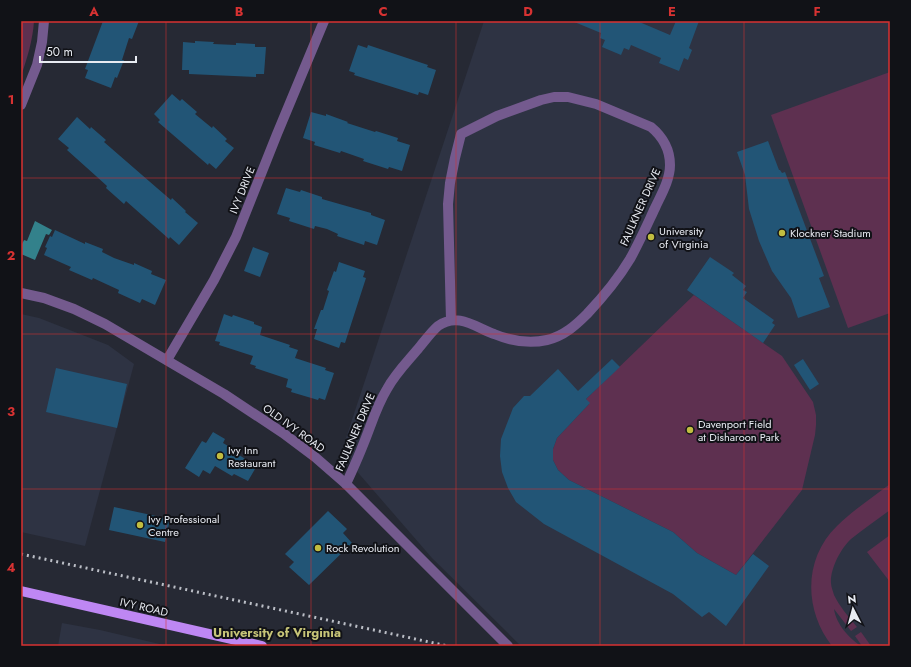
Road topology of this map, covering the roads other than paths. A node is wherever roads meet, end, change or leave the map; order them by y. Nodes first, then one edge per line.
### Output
1 (44, 21) edge
2 (324, 21) edge
3 (21, 105) edge
4 (21, 294) edge
5 (451, 320) junction
6 (167, 360) junction
7 (346, 484) junction
8 (21, 591) edge
9 (262, 646) edge
10 (508, 646) edge

1 - 3 street
2 - 6 street, IVY DRIVE
4 - 6 street, OLD IVY ROAD
5 - 5 street, FAULKNER DRIVE
5 - 7 street, FAULKNER DRIVE
6 - 7 street, OLD IVY ROAD
7 - 10 street, OLD IVY ROAD
8 - 9 main road, IVY ROAD

